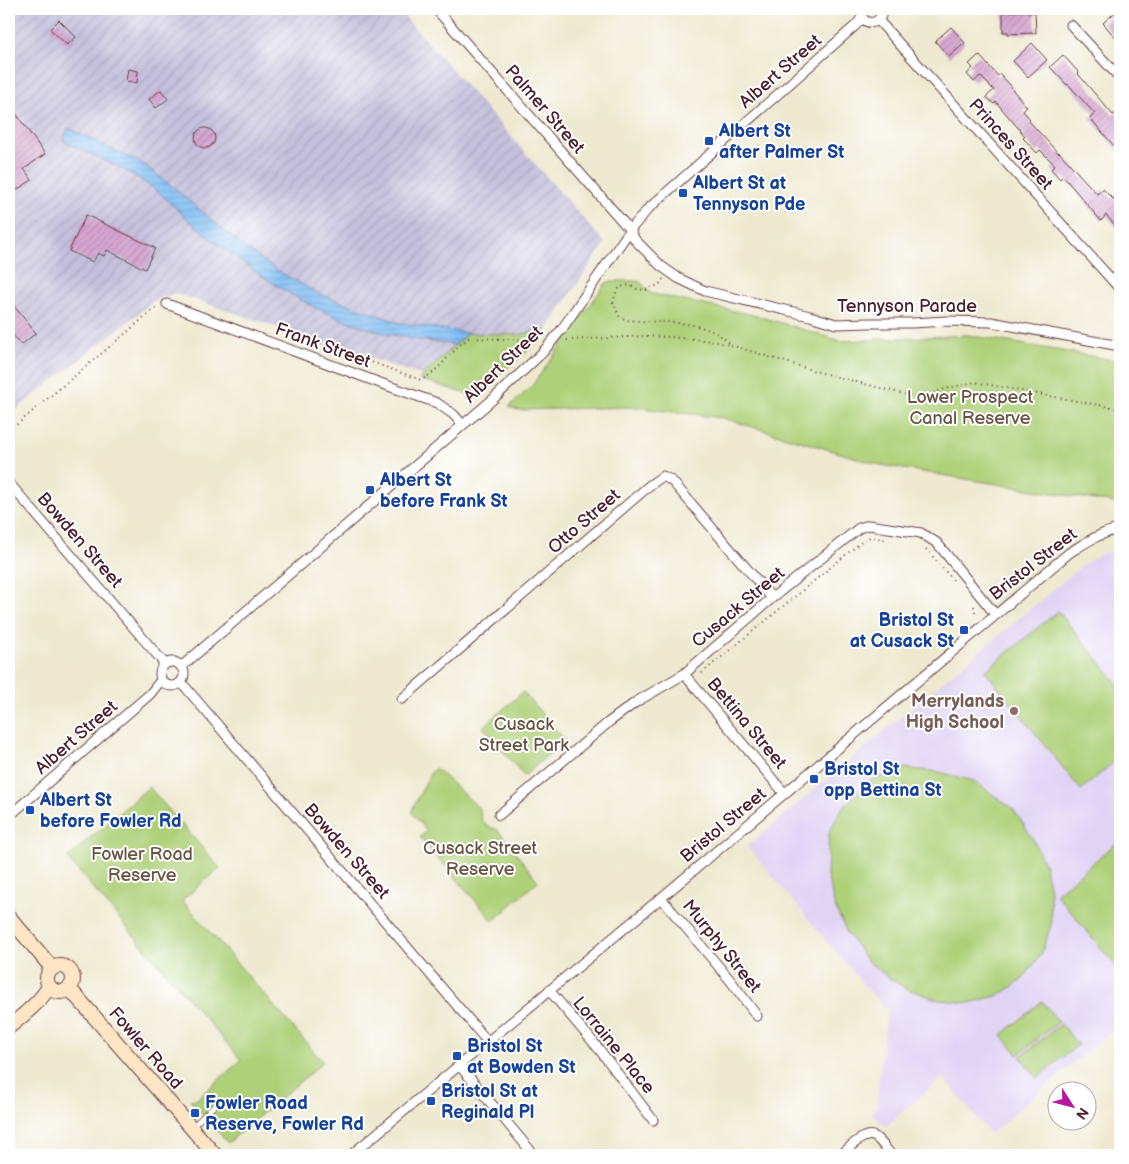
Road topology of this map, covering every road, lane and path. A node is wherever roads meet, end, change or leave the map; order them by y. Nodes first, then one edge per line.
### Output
1 (436, 9) edge
2 (845, 9) edge
3 (882, 9) edge
4 (861, 13) edge
5 (845, 14) dead end
6 (878, 20) junction
7 (1071, 25) dead end
8 (1120, 78) edge
9 (630, 230) junction
10 (668, 272) junction
11 (1120, 289) edge
12 (167, 304) joint
13 (536, 340) dead end
14 (569, 340) dead end
15 (734, 346) junction
16 (1120, 346) edge
17 (284, 348) junction
18 (1120, 409) edge
19 (463, 425) junction
20 (9, 431) edge
21 (9, 483) edge
22 (1120, 529) edge
23 (890, 540) dead end
24 (923, 546) dead end
25 (955, 583) dead end
26 (772, 598) junction
27 (974, 606) dead end
28 (976, 612) dead end
29 (995, 614) junction
30 (165, 664) junction
31 (181, 667) junction
32 (684, 674) junction
33 (700, 675) dead end
34 (161, 680) junction
35 (181, 682) junction
36 (402, 699) dead end
37 (785, 794) junction
38 (499, 815) dead end
39 (9, 816) edge
40 (661, 898) junction
41 (9, 917) edge
42 (52, 968) junction
43 (49, 987) junction
44 (69, 988) junction
45 (549, 990) junction
46 (757, 1016) dead end
47 (9, 1027) edge
48 (488, 1042) junction
49 (460, 1066) junction
50 (214, 1106) dead end
51 (653, 1120) dead end
52 (191, 1128) junction
53 (9, 1151) edge
54 (12, 1155) edge
55 (216, 1155) edge
56 (351, 1155) edge
57 (534, 1155) edge
58 (841, 1155) edge
59 (891, 1155) edge

1 - 9 street, Palmer Street
2 - 5 path
3 - 6 street
4 - 6 street
4 - 9 street, Albert Street
6 - 11 street, Princes Street
7 - 8 street
9 - 10 street, Tennyson Parade
9 - 19 street, Albert Street, bridge
10 - 15 path
10 - 16 street, Tennyson Parade
12 - 17 street, Frank Street
12 - 20 path
13 - 17 path
14 - 15 path
15 - 18 path
17 - 19 street, Frank Street
19 - 31 street, Albert Street
21 - 30 street, Bowden Street
22 - 29 street, Bristol Street
23 - 33 path
24 - 25 path
26 - 29 street, Cusack Street
26 - 32 street, Cusack Street
26 - 36 street, Otto Street
27 - 28 path
29 - 37 street, Bristol Street
30 - 31 street
30 - 34 street
31 - 35 street
32 - 37 street, Bettina Street
32 - 38 street, Cusack Street
34 - 35 street
34 - 39 street, Albert Street
35 - 48 street, Bowden Street
37 - 40 street, Bristol Street
40 - 45 street, Bristol Street
40 - 46 street, Murphy Street
41 - 42 main road
42 - 43 main road
42 - 44 main road
43 - 44 main road
43 - 47 main road
44 - 52 main road, Fowler Road
45 - 48 street, Bristol Street
45 - 51 street, Lorraine Place
48 - 49 street, Bristol Street
49 - 56 street, Bristol Street
49 - 57 street
50 - 52 lane
52 - 55 main road, Fowler Road
53 - 54 street
58 - 59 street

